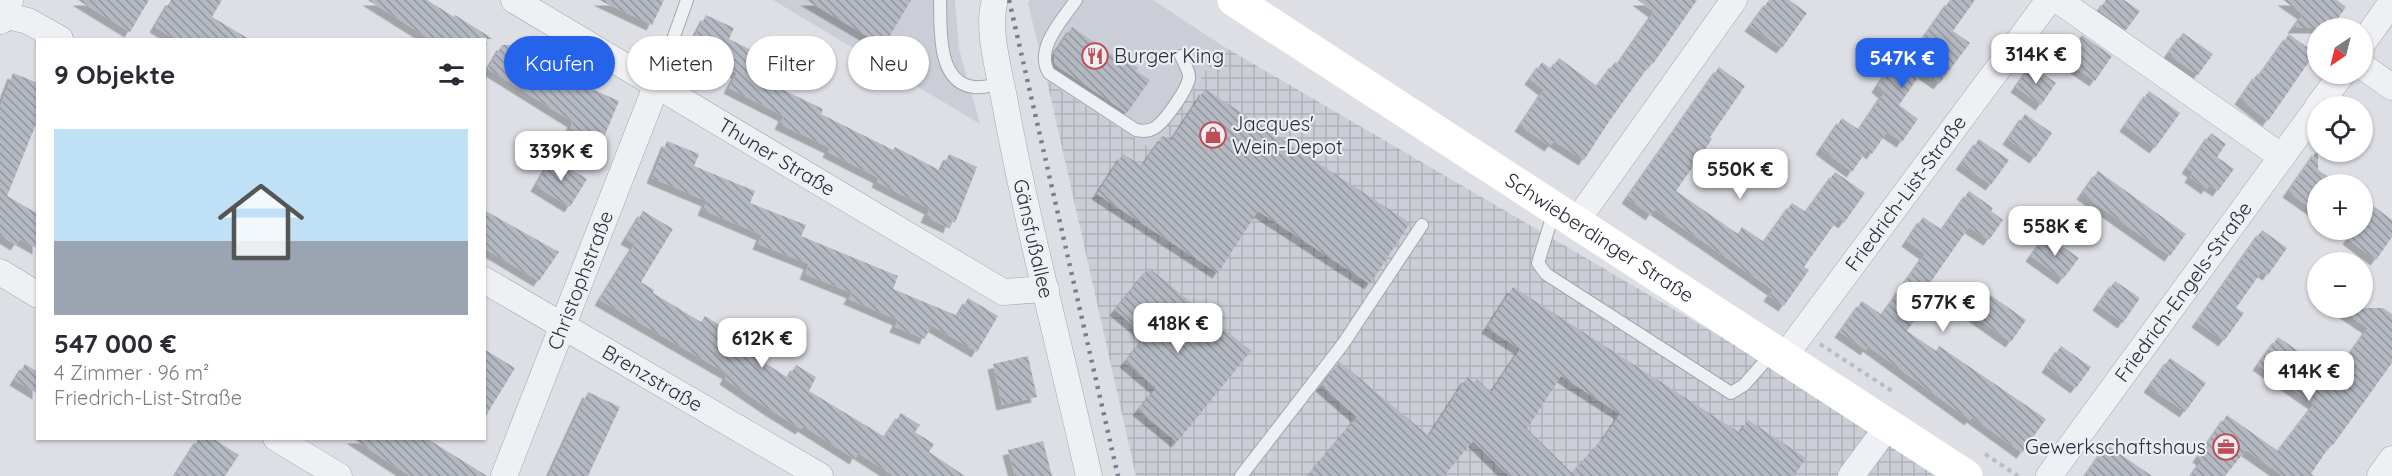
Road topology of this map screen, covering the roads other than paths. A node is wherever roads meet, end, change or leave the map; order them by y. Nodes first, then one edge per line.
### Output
1 (514, 0) edge
2 (687, 0) edge
3 (940, 0) edge
4 (995, 0) edge
5 (1076, 0) edge
6 (1234, 0) edge
7 (1734, 0) edge
8 (2049, 0) edge
9 (2058, 0) edge
10 (2392, 2) edge
11 (2, 12) edge
12 (2373, 29) edge
13 (674, 36) edge
14 (58, 38) edge
15 (1181, 56) dead end
16 (627, 66) edge
17 (2373, 74) edge
18 (1002, 84) junction
19 (2392, 87) edge
20 (655, 90) edge
21 (667, 90) edge
22 (2307, 122) edge
23 (2282, 157) junction
24 (1565, 215) junction
25 (1422, 225) dead end
26 (0, 272) edge
27 (486, 281) edge
28 (1046, 289) junction
29 (36, 293) edge
30 (563, 325) junction
31 (1787, 347) junction
32 (1888, 426) junction
33 (279, 440) edge
34 (2392, 459) edge
35 (1959, 474) edge
36 (339, 476) edge
37 (504, 476) edge
38 (820, 476) edge
39 (1089, 476) edge
40 (1241, 476) edge
41 (1851, 476) edge
42 (2049, 476) edge
43 (2380, 476) edge

1 - 16 street, Thuner Straße
2 - 13 lane
3 - 18 lane
4 - 18 street, Gänsfußallee
5 - 15 lane
6 - 24 main road, Schwieberdinger Straße
7 - 24 street
8 - 31 street, Friedrich-List-Straße
9 - 23 street
10 - 12 street
11 - 14 street
17 - 19 street
18 - 28 street, Gänsfußallee
20 - 30 street, Christophstraße
21 - 28 street, Thuner Straße
22 - 23 street, Friedrich-Engels-Straße
23 - 42 street, Friedrich-Engels-Straße
24 - 31 main road, Schwieberdinger Straße
24 - 31 lane
25 - 40 lane
26 - 29 street
27 - 30 street, Brenzstraße
28 - 39 street, Gänsfußallee
30 - 37 street, Christophstraße
30 - 38 street, Brenzstraße
31 - 32 main road, Schwieberdinger Straße
32 - 35 main road, Schwieberdinger Straße
32 - 41 street
33 - 36 street
34 - 43 street

